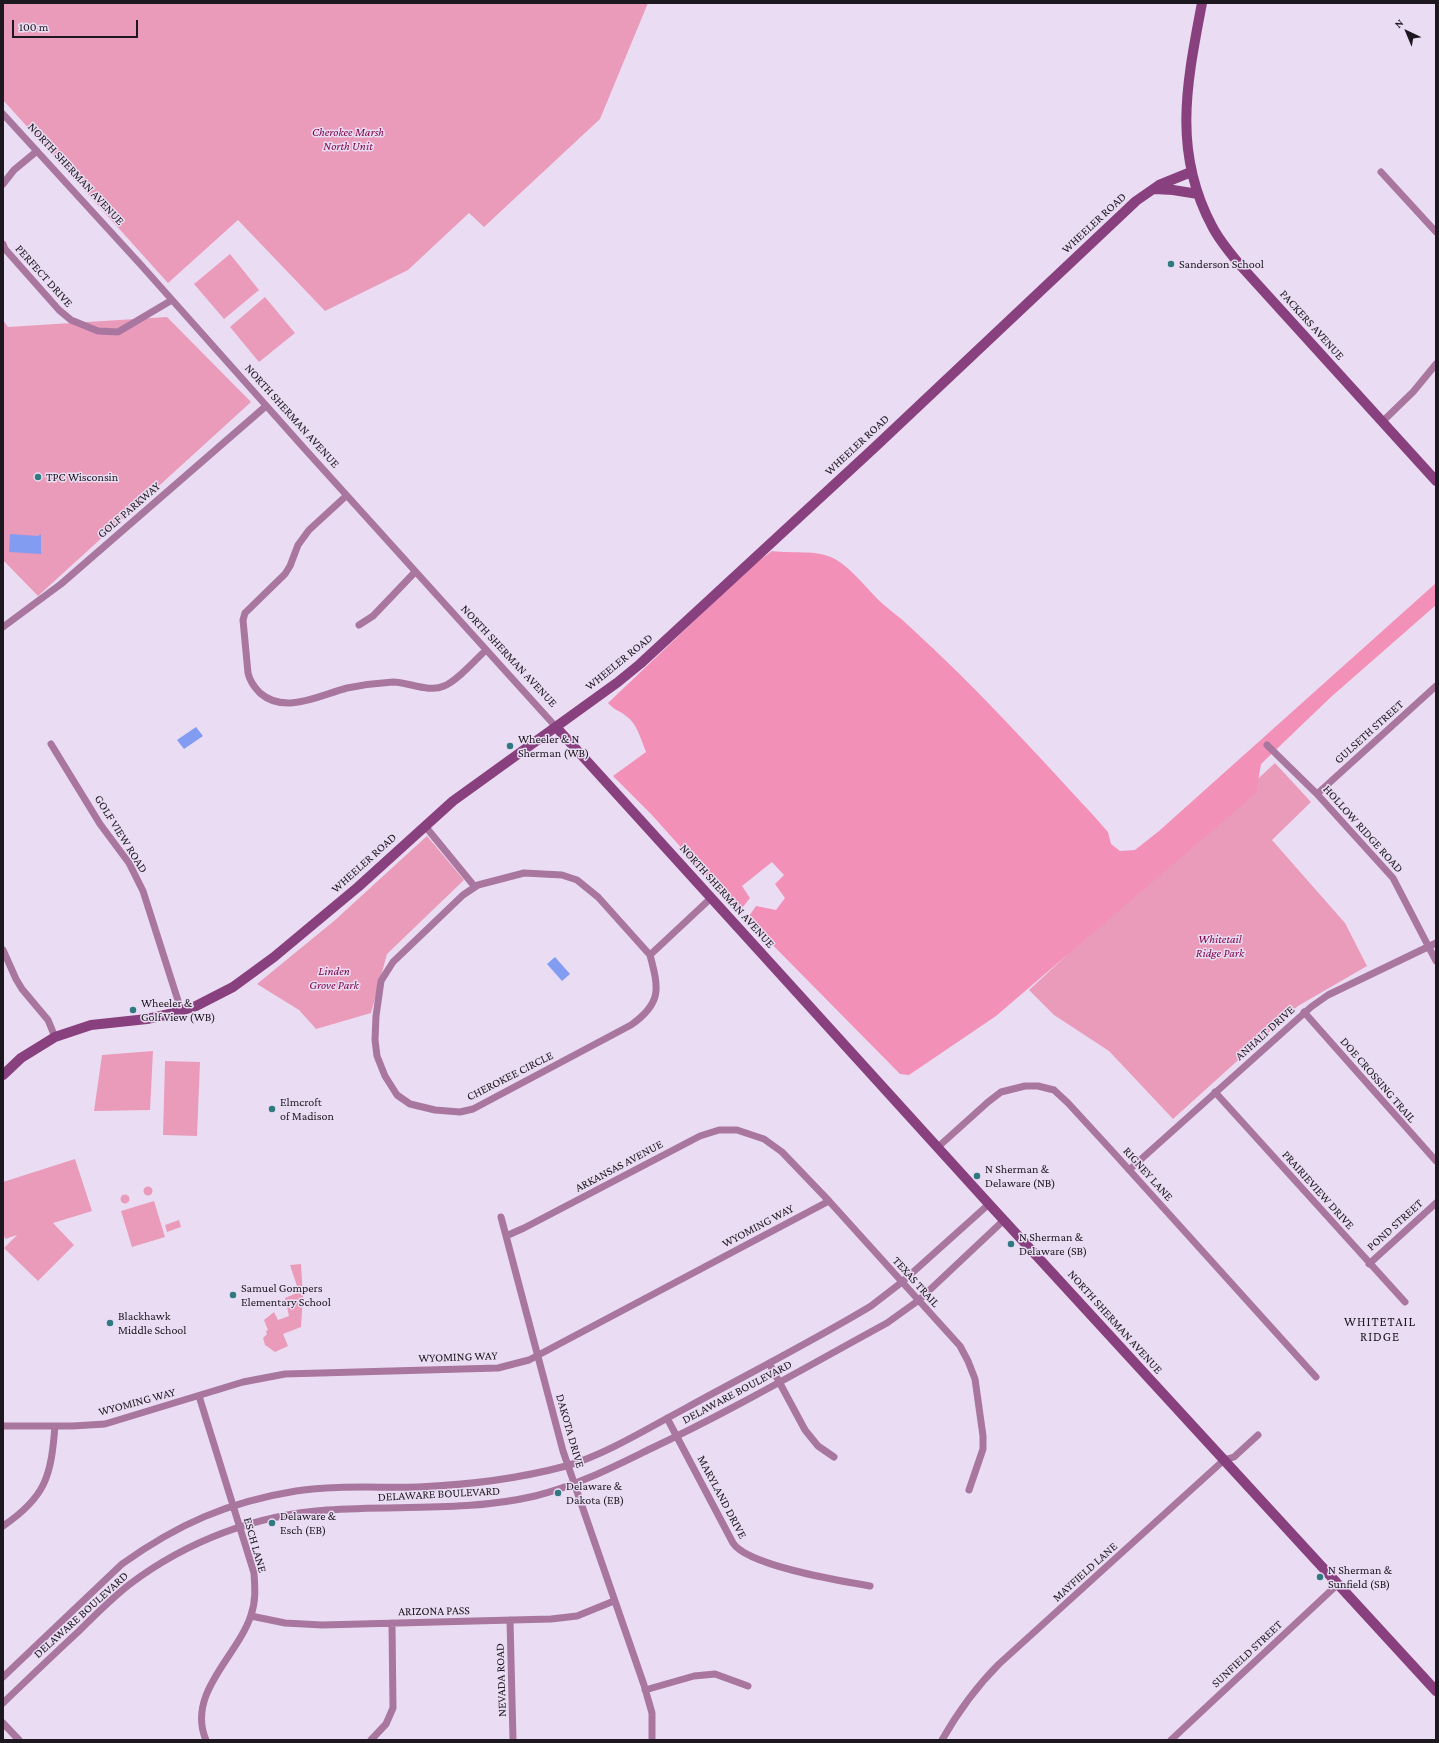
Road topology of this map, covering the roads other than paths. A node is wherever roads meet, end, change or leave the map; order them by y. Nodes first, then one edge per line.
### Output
1 (1202, 3) edge
2 (3, 114) edge
3 (36, 151) junction
4 (1191, 172) junction
5 (1380, 172) dead end
6 (3, 184) edge
7 (1152, 189) junction
8 (1198, 194) junction
9 (1436, 232) edge
10 (3, 244) edge
11 (172, 300) junction
12 (1436, 364) edge
13 (266, 406) junction
14 (1383, 421) junction
15 (1436, 481) edge
16 (346, 496) junction
17 (415, 572) junction
18 (359, 625) dead end
19 (3, 626) edge
20 (485, 651) junction
21 (1436, 686) edge
22 (556, 727) junction
23 (51, 744) dead end
24 (1267, 745) dead end
25 (1317, 794) junction
26 (425, 826) junction
27 (475, 886) junction
28 (712, 898) junction
29 (1436, 942) edge
30 (1428, 946) junction
31 (3, 950) edge
32 (650, 955) junction
33 (1436, 961) edge
34 (181, 1010) junction
35 (1304, 1012) junction
36 (55, 1037) junction
37 (3, 1075) edge
38 (1215, 1092) junction
39 (746, 1133) joint
40 (938, 1147) junction
41 (1436, 1161) edge
42 (1129, 1170) junction
43 (829, 1201) junction
44 (1436, 1203) edge
45 (989, 1204) junction
46 (501, 1216) dead end
47 (1004, 1220) junction
48 (506, 1236) junction
49 (1369, 1264) junction
50 (902, 1282) junction
51 (919, 1300) junction
52 (1405, 1302) dead end
53 (538, 1355) junction
54 (769, 1363) junction
55 (1316, 1377) dead end
56 (779, 1382) junction
57 (199, 1396) junction
58 (667, 1418) junction
59 (3, 1426) edge
60 (55, 1426) junction
61 (677, 1436) junction
62 (1258, 1436) dead end
63 (834, 1457) dead end
64 (1224, 1460) junction
65 (568, 1465) junction
66 (574, 1484) junction
67 (969, 1490) dead end
68 (232, 1506) junction
69 (3, 1526) edge
70 (240, 1527) junction
71 (1338, 1584) junction
72 (870, 1586) dead end
73 (614, 1601) junction
74 (251, 1616) junction
75 (510, 1620) junction
76 (392, 1623) junction
77 (3, 1677) edge
78 (748, 1686) dead end
79 (645, 1690) junction
80 (1436, 1691) edge
81 (3, 1703) edge
82 (3, 1723) edge
83 (19, 1740) edge
84 (206, 1740) edge
85 (371, 1740) edge
86 (513, 1740) edge
87 (652, 1740) edge
88 (942, 1740) edge
89 (1171, 1740) edge

1 - 4 street, PACKERS AVENUE
2 - 3 street, NORTH SHERMAN AVENUE
3 - 6 street
3 - 11 street, NORTH SHERMAN AVENUE
4 - 7 street, WHEELER ROAD
4 - 8 street, PACKERS AVENUE
5 - 9 street
7 - 8 street
7 - 22 street, WHEELER ROAD
8 - 14 street, PACKERS AVENUE
10 - 11 street, PERFECT DRIVE
11 - 13 street, NORTH SHERMAN AVENUE
12 - 14 street
13 - 16 street, NORTH SHERMAN AVENUE
13 - 19 street, GOLF PARKWAY
14 - 15 street, PACKERS AVENUE
16 - 17 street, NORTH SHERMAN AVENUE
16 - 20 street
17 - 18 street
17 - 20 street, NORTH SHERMAN AVENUE
20 - 22 street, NORTH SHERMAN AVENUE
21 - 25 street, GULSETH STREET
22 - 26 street, WHEELER ROAD
22 - 28 street, NORTH SHERMAN AVENUE
23 - 34 street, GOLF VIEW ROAD
24 - 25 street, HOLLOW RIDGE ROAD
25 - 30 street, HOLLOW RIDGE ROAD
26 - 27 street
26 - 34 street, WHEELER ROAD
27 - 32 street, CHEROKEE CIRCLE
27 - 32 street, CHEROKEE CIRCLE
28 - 32 street
28 - 40 street, NORTH SHERMAN AVENUE
29 - 30 street, ANHALT DRIVE
30 - 33 street, HOLLOW RIDGE ROAD
30 - 35 street, ANHALT DRIVE
31 - 36 street
34 - 36 street, WHEELER ROAD
35 - 38 street, ANHALT DRIVE
35 - 41 street, DOE CROSSING TRAIL
36 - 37 street, WHEELER ROAD
38 - 42 street, ANHALT DRIVE
38 - 49 street, PRAIRIEVIEW DRIVE
39 - 43 street, TEXAS TRAIL
39 - 48 street, ARKANSAS AVENUE
40 - 42 street, RIGNEY LANE
40 - 45 street, NORTH SHERMAN AVENUE
42 - 55 street, RIGNEY LANE
43 - 50 street, TEXAS TRAIL
43 - 53 street, WYOMING WAY
44 - 49 street, POND STREET
45 - 47 street, NORTH SHERMAN AVENUE
45 - 50 street, DELAWARE BOULEVARD
46 - 48 street, DAKOTA DRIVE
47 - 51 street, DELAWARE BOULEVARD
47 - 64 street, NORTH SHERMAN AVENUE
48 - 53 street, DAKOTA DRIVE
49 - 52 street, PRAIRIEVIEW DRIVE
50 - 51 street, TEXAS TRAIL
50 - 54 street, DELAWARE BOULEVARD
51 - 56 street, DELAWARE BOULEVARD
51 - 67 street, TEXAS TRAIL
53 - 57 street, WYOMING WAY
53 - 65 street, DAKOTA DRIVE
54 - 56 street
54 - 58 street, DELAWARE BOULEVARD
56 - 61 street, DELAWARE BOULEVARD
56 - 63 street
57 - 60 street, WYOMING WAY
57 - 68 street, ESCH LANE
58 - 61 street, MARYLAND DRIVE
58 - 65 street, DELAWARE BOULEVARD
59 - 60 street, WYOMING WAY
60 - 69 street
61 - 66 street, DELAWARE BOULEVARD
61 - 72 street, MARYLAND DRIVE
62 - 64 street, MAYFIELD LANE
64 - 71 street, NORTH SHERMAN AVENUE
64 - 88 street, MAYFIELD LANE
65 - 66 street, DAKOTA DRIVE
65 - 68 street, DELAWARE BOULEVARD
66 - 70 street, DELAWARE BOULEVARD
66 - 73 street, DAKOTA DRIVE
68 - 70 street, ESCH LANE
68 - 77 street, DELAWARE BOULEVARD
70 - 74 street, ESCH LANE
70 - 81 street, DELAWARE BOULEVARD
71 - 80 street, NORTH SHERMAN AVENUE
71 - 89 street, SUNFIELD STREET
73 - 75 street, ARIZONA PASS
73 - 79 street, DAKOTA DRIVE
74 - 76 street, ARIZONA PASS
74 - 84 street, ESCH LANE
75 - 76 street, ARIZONA PASS
75 - 86 street, NEVADA ROAD
76 - 85 street
78 - 79 street
79 - 87 street, DAKOTA DRIVE
82 - 83 street

